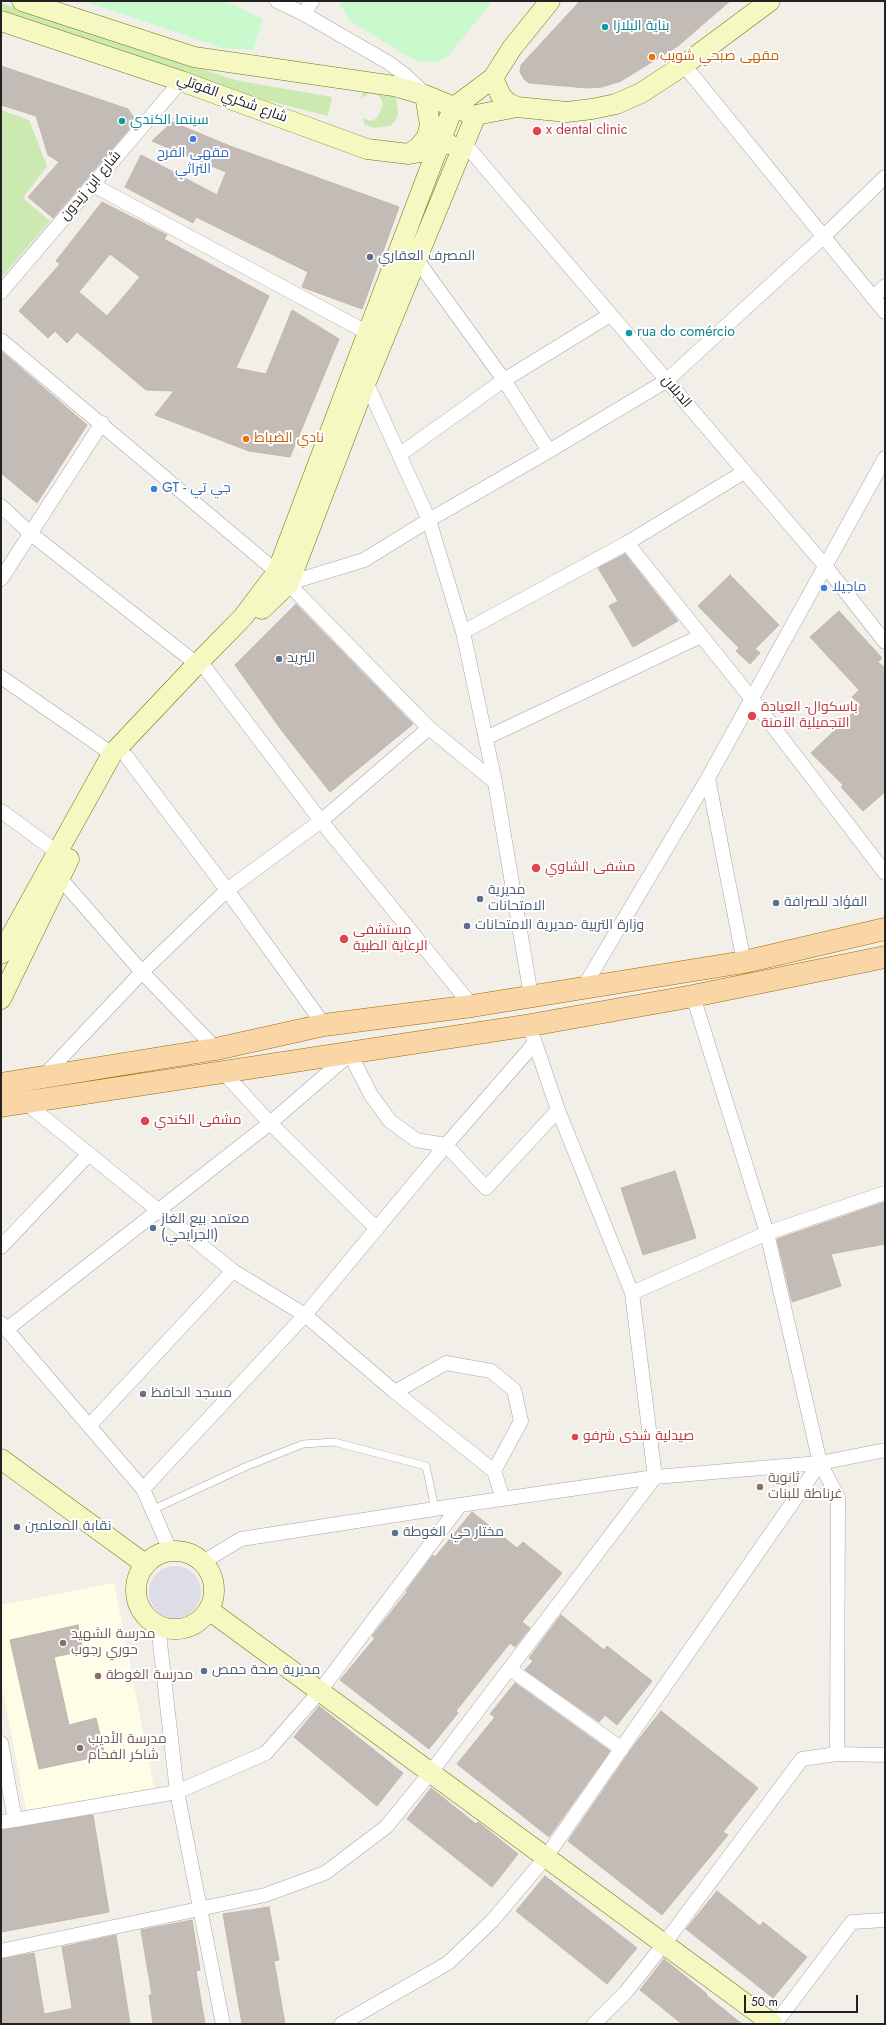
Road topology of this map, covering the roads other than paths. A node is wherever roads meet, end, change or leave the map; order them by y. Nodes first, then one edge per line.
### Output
1 (22, 1) edge
2 (277, 1) edge
3 (312, 1) edge
4 (550, 1) edge
5 (770, 1) edge
6 (304, 14) junction
7 (1, 21) edge
8 (684, 65) junction
9 (493, 78) junction
10 (181, 81) junction
11 (425, 95) junction
12 (517, 107) junction
13 (453, 108) junction
14 (476, 115) junction
15 (440, 144) junction
16 (465, 144) junction
17 (409, 154) junction
18 (885, 177) edge
19 (93, 185) junction
20 (823, 238) junction
21 (417, 260) junction
22 (885, 286) edge
23 (1, 292) edge
24 (873, 298) junction
25 (885, 312) edge
26 (610, 315) junction
27 (368, 332) junction
28 (1, 340) edge
29 (504, 380) junction
30 (666, 381) junction
31 (366, 382) junction
32 (102, 423) junction
33 (549, 451) junction
34 (399, 455) junction
35 (885, 458) edge
36 (744, 472) junction
37 (1, 506) edge
38 (429, 520) junction
39 (31, 534) junction
40 (627, 543) junction
41 (826, 567) junction
42 (283, 578) junction
43 (1, 579) edge
44 (463, 632) junction
45 (701, 636) junction
46 (885, 642) edge
47 (201, 667) junction
48 (1, 677) edge
49 (752, 699) junction
50 (429, 728) junction
51 (486, 738) junction
52 (120, 755) junction
53 (708, 778) junction
54 (495, 782) junction
55 (1, 810) edge
56 (321, 821) junction
57 (57, 852) junction
58 (885, 873) edge
59 (59, 877) junction
60 (227, 890) junction
61 (885, 929) edge
62 (1, 954) edge
63 (885, 957) edge
64 (744, 962) junction
65 (142, 972) junction
66 (583, 988) junction
67 (531, 996) junction
68 (693, 996) junction
69 (1, 999) edge
70 (472, 1006) junction
71 (324, 1025) junction
72 (533, 1034) junction
73 (216, 1049) junction
74 (350, 1054) junction
75 (223, 1072) junction
76 (42, 1078) junction
77 (1, 1084) edge
78 (26, 1103) junction
79 (1, 1106) edge
80 (558, 1110) junction
81 (270, 1123) junction
82 (446, 1145) junction
83 (88, 1154) junction
84 (885, 1193) edge
85 (157, 1210) junction
86 (377, 1229) junction
87 (767, 1233) junction
88 (1, 1247) edge
89 (233, 1271) junction
90 (632, 1292) junction
91 (305, 1315) junction
92 (4, 1325) edge
93 (395, 1392) junction
94 (89, 1426) junction
95 (885, 1450) edge
96 (1, 1459) edge
97 (820, 1463) junction
98 (494, 1471) junction
99 (655, 1478) junction
100 (143, 1489) junction
101 (503, 1499) junction
102 (460, 1505) junction
103 (435, 1509) junction
104 (152, 1510) junction
105 (170, 1550) junction
106 (203, 1562) junction
107 (145, 1564) junction
108 (209, 1610) junction
109 (158, 1625) junction
110 (510, 1668) junction
111 (320, 1691) junction
112 (1, 1744) edge
113 (622, 1749) junction
114 (837, 1754) junction
115 (885, 1755) edge
116 (431, 1772) junction
117 (178, 1792) junction
118 (8, 1821) edge
119 (546, 1857) junction
120 (199, 1909) junction
121 (885, 1920) edge
122 (664, 1944) junction
123 (1, 1951) edge
124 (223, 2024) edge
125 (341, 2024) edge
126 (594, 2024) edge
127 (774, 2024) edge

1 - 11 main road, شارع شكري القوتلي
2 - 6 street
3 - 6 street
4 - 9 main road
5 - 8 main road
6 - 11 street
7 - 10 main road, شارع شكري القوتلي
8 - 12 main road
8 - 20 street
9 - 12 main road
9 - 13 main road
10 - 17 main road, شارع شكري القوتلي
10 - 19 street, شارع ابن زيدون
11 - 13 main road, شارع شكري القوتلي
11 - 17 main road
12 - 14 main road
13 - 14 main road, شارع شكري القوتلي
13 - 15 main road
14 - 16 main road
15 - 16 main road, شارع شكري القوتلي
15 - 17 main road, شارع شكري القوتلي
15 - 27 main road
16 - 21 main road
16 - 26 street, الدبلان
18 - 20 street
19 - 23 street, شارع ابن زيدون
19 - 27 street
20 - 24 street
20 - 30 street
21 - 29 street
21 - 31 main road
22 - 24 street
24 - 25 street
26 - 29 street
26 - 30 street, الدبلان
27 - 42 main road
28 - 32 street
29 - 33 street
29 - 34 street
30 - 33 street
30 - 36 street, الدبلان
31 - 34 street
31 - 42 main road
32 - 39 street
32 - 42 street
33 - 38 street
34 - 38 street
35 - 41 street
36 - 40 street
36 - 41 street, الدبلان
37 - 39 street
38 - 42 street
38 - 44 street
39 - 43 street
39 - 47 street
40 - 44 street
40 - 45 street
41 - 46 street, الدبلان
41 - 49 street
42 - 47 main road
42 - 50 street
44 - 51 street
45 - 49 street
45 - 51 street
47 - 52 main road
47 - 56 street
48 - 52 street
49 - 53 street
49 - 58 street
50 - 54 street
50 - 56 street
51 - 54 street
52 - 57 main road
52 - 59 main road
52 - 60 street
53 - 64 street
53 - 66 street
54 - 67 street
55 - 57 street
56 - 60 street
56 - 70 street
57 - 62 main road
59 - 65 street
59 - 69 main road
60 - 65 street
60 - 71 street
61 - 64 main road
63 - 68 main road
64 - 66 main road
65 - 73 street
65 - 76 street
66 - 67 main road
67 - 70 main road
68 - 72 main road
68 - 87 street
70 - 71 main road
71 - 73 main road
72 - 74 main road
72 - 80 street
72 - 82 street
73 - 76 main road
74 - 75 main road
74 - 81 street
74 - 82 street
75 - 78 main road
75 - 81 street
76 - 77 main road
78 - 79 main road
78 - 83 street
80 - 82 street
80 - 90 street
81 - 85 street
81 - 86 street
82 - 86 street
83 - 85 street
83 - 88 street
84 - 87 street
85 - 89 street
85 - 92 street
86 - 91 street
87 - 90 street
87 - 97 street
89 - 91 street
89 - 94 street
90 - 99 street
91 - 93 street
91 - 100 street
92 - 94 street
93 - 98 street
93 - 98 street
94 - 100 street
95 - 97 street
96 - 107 main road
97 - 99 street
97 - 113 street
97 - 114 street
98 - 101 street
99 - 101 street
99 - 110 street
100 - 104 street
101 - 102 street
102 - 103 street
102 - 111 street
103 - 104 lane
103 - 106 street
104 - 105 street
105 - 106 main road
105 - 107 main road
106 - 108 main road
107 - 109 main road
108 - 109 main road
108 - 111 main road
109 - 117 street
110 - 113 street
110 - 116 street
111 - 116 main road
111 - 117 street
112 - 118 street
113 - 119 street
114 - 115 street
114 - 122 street
116 - 119 main road
116 - 120 street
117 - 118 street
117 - 120 street
119 - 122 main road
119 - 125 street
120 - 123 street
120 - 124 street
121 - 127 street
122 - 126 street
122 - 127 main road

